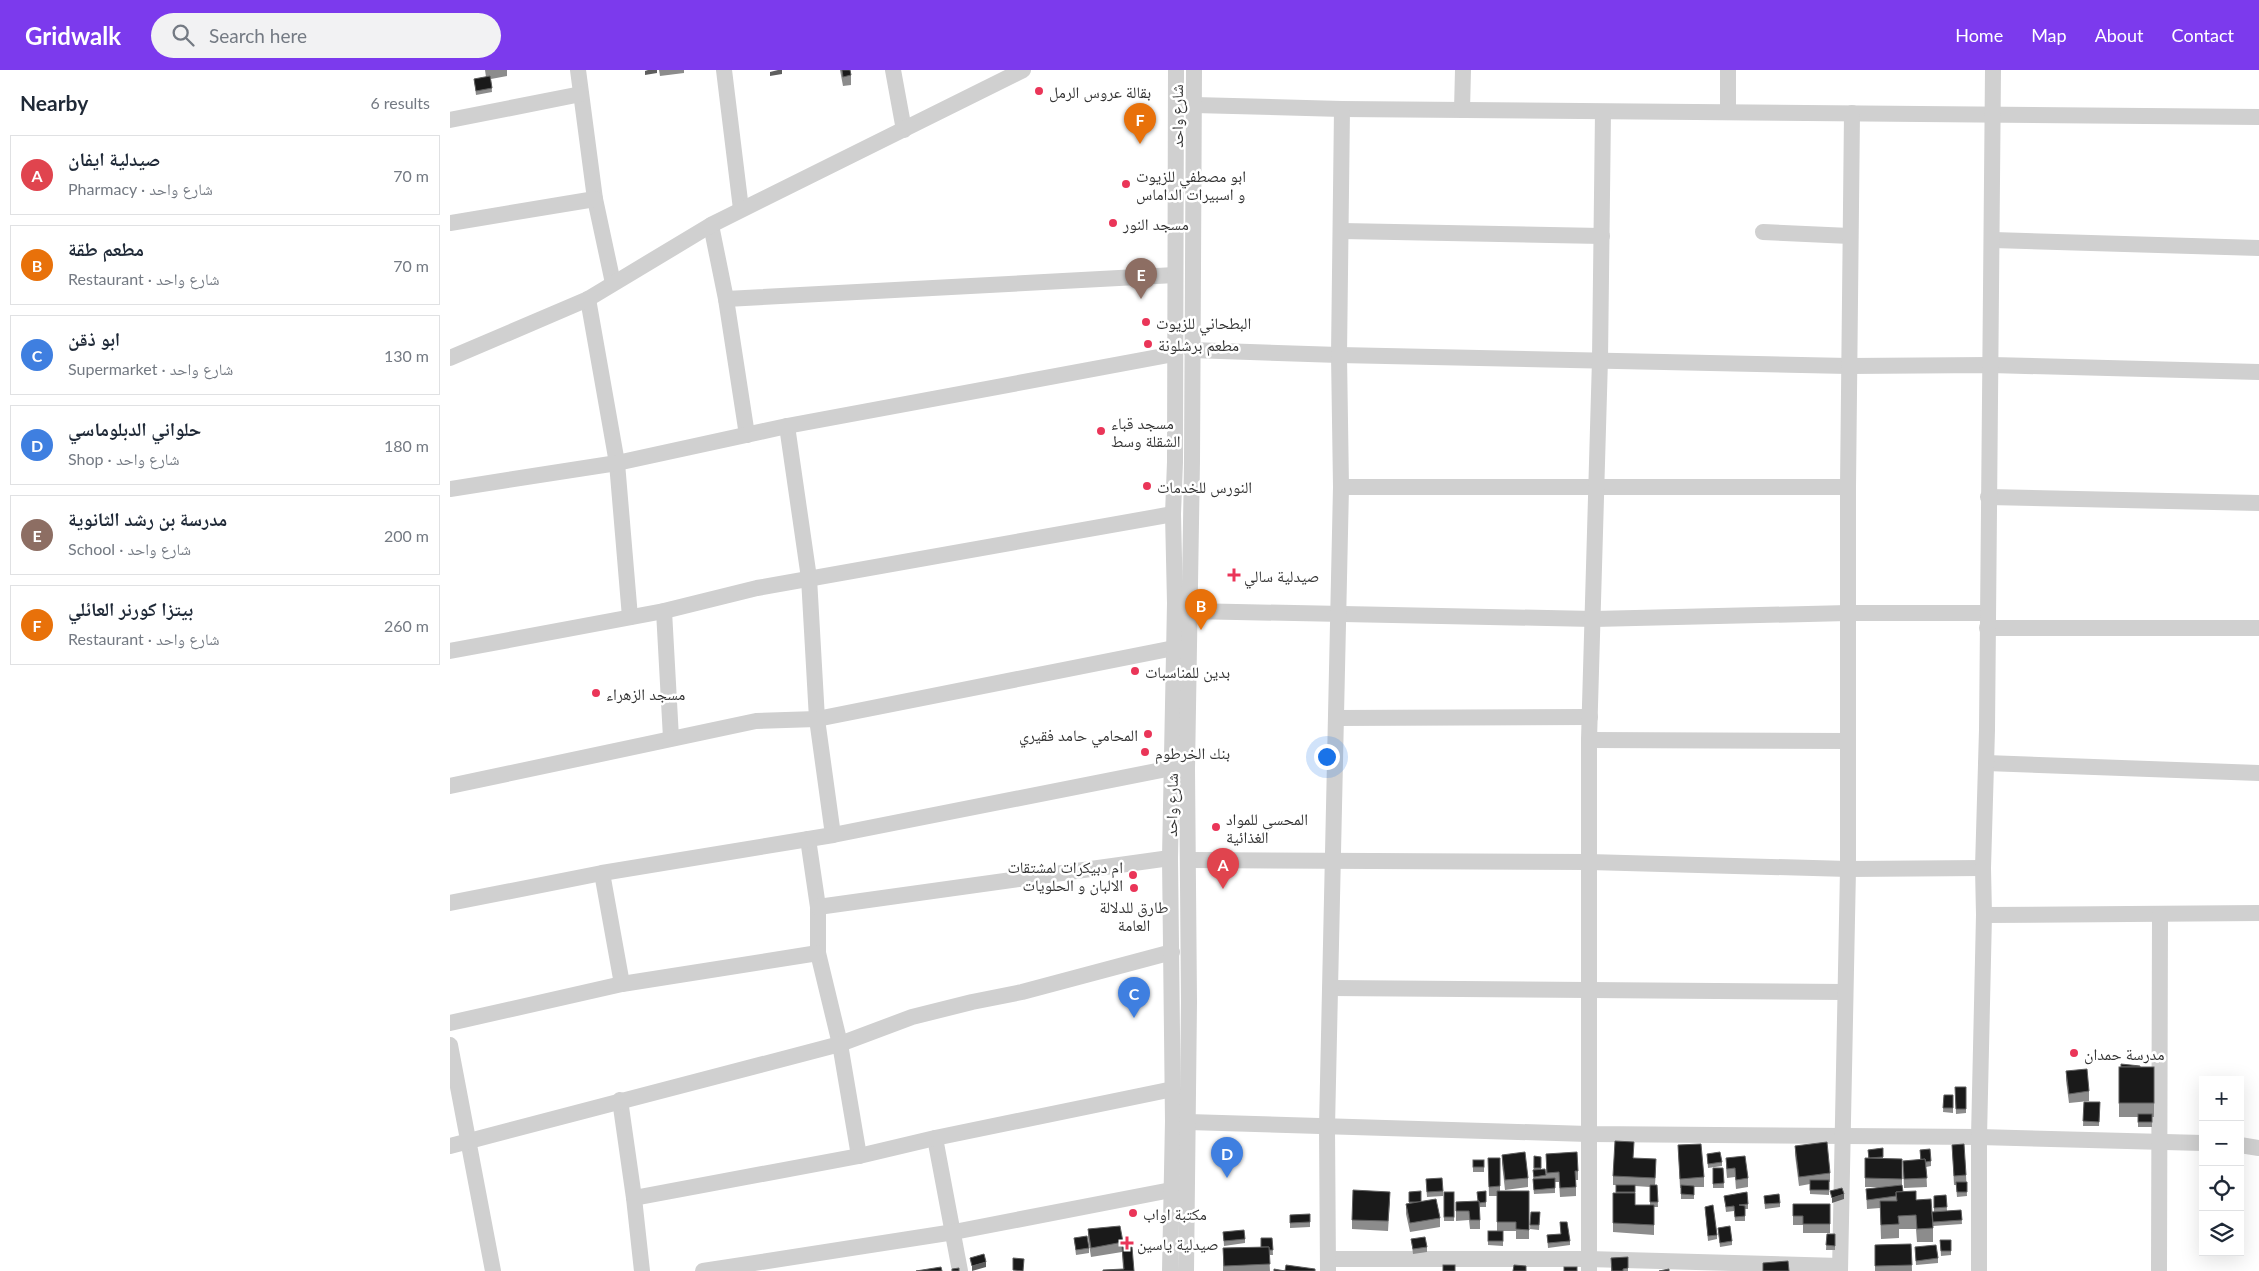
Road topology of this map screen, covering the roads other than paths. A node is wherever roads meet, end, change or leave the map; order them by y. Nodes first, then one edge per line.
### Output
1 (578, 70) edge
2 (724, 70) edge
3 (892, 70) edge
4 (1023, 70) edge
5 (1176, 70) edge
6 (1194, 70) edge
7 (1464, 70) edge
8 (1728, 70) edge
9 (1993, 70) edge
10 (581, 94) junction
11 (1194, 104) junction
12 (1342, 109) junction
13 (1462, 110) junction
14 (1603, 112) junction
15 (1728, 112) junction
16 (1852, 113) junction
17 (1994, 115) junction
18 (2259, 117) edge
19 (450, 120) edge
20 (904, 130) junction
21 (595, 199) junction
22 (741, 209) junction
23 (450, 223) edge
24 (711, 225) junction
25 (1342, 231) junction
26 (1763, 232) dead end
27 (1602, 236) junction
28 (1850, 236) junction
29 (1993, 240) junction
30 (2259, 248) edge
31 (1175, 275) junction
32 (613, 283) junction
33 (588, 299) junction
34 (726, 300) junction
35 (1191, 350) junction
36 (1174, 354) junction
37 (1339, 355) junction
38 (450, 358) edge
39 (1600, 359) junction
40 (1991, 365) junction
41 (1848, 366) junction
42 (2259, 372) edge
43 (1174, 394) junction
44 (1191, 394) junction
45 (787, 426) junction
46 (747, 435) junction
47 (1184, 461) junction
48 (617, 463) junction
49 (1341, 487) junction
50 (1848, 487) junction
51 (1595, 488) junction
52 (450, 489) edge
53 (1988, 497) junction
54 (2259, 503) edge
55 (1173, 514) junction
56 (809, 578) junction
57 (664, 610) junction
58 (1189, 611) junction
59 (1848, 613) junction
60 (1337, 614) junction
61 (630, 617) junction
62 (1594, 619) junction
63 (1987, 621) junction
64 (2259, 628) edge
65 (1174, 648) junction
66 (450, 651) edge
67 (1590, 717) junction
68 (1336, 718) junction
69 (818, 719) junction
70 (671, 738) junction
71 (1589, 740) junction
72 (1848, 741) junction
73 (1986, 763) junction
74 (1172, 768) junction
75 (2259, 773) edge
76 (450, 786) edge
77 (833, 835) junction
78 (808, 839) junction
79 (1170, 858) junction
80 (1188, 860) junction
81 (1332, 861) junction
82 (1589, 862) junction
83 (1983, 868) junction
84 (1848, 869) junction
85 (602, 873) junction
86 (450, 902) edge
87 (818, 907) junction
88 (2259, 913) edge
89 (2160, 914) junction
90 (1984, 915) junction
91 (1172, 952) junction
92 (818, 953) junction
93 (622, 984) junction
94 (1331, 988) junction
95 (1590, 990) junction
96 (1845, 992) junction
97 (1172, 1002) junction
98 (1189, 1002) junction
99 (450, 1023) edge
100 (840, 1044) junction
101 (450, 1045) edge
102 (1173, 1089) junction
103 (620, 1100) junction
104 (1188, 1122) junction
105 (1327, 1127) junction
106 (1588, 1134) junction
107 (1844, 1136) junction
108 (1979, 1137) junction
109 (935, 1138) junction
110 (470, 1140) junction
111 (2161, 1141) junction
112 (2199, 1143) edge
113 (450, 1146) edge
114 (2244, 1146) edge
115 (2259, 1148) edge
116 (859, 1156) junction
117 (1171, 1190) junction
118 (634, 1198) junction
119 (954, 1232) junction
120 (1329, 1265) edge
121 (1588, 1265) edge
122 (1840, 1268) edge
123 (493, 1271) edge
124 (642, 1271) edge
125 (703, 1271) edge
126 (960, 1271) edge
127 (1170, 1271) edge
128 (1186, 1271) edge
129 (1979, 1271) edge
130 (2160, 1271) edge

1 - 10 street
2 - 22 street
3 - 20 street
4 - 20 street
5 - 31 street, شارع واحد
6 - 11 street, شارع واحد
7 - 13 street
8 - 15 street
9 - 17 street
10 - 19 street
10 - 21 street
11 - 12 street
11 - 35 street, شارع واحد
12 - 13 street
12 - 25 street
13 - 14 street
14 - 15 street
14 - 27 street
15 - 16 street
16 - 17 street
16 - 28 street
17 - 18 street
17 - 29 street
20 - 22 street
21 - 23 street
21 - 32 street
22 - 24 street
24 - 32 street
24 - 34 street
25 - 27 street
25 - 37 street
26 - 28 street
27 - 39 street
28 - 41 street
29 - 30 street
29 - 40 street
31 - 34 street
31 - 36 street, شارع واحد
32 - 33 street
33 - 38 street
33 - 48 street
34 - 46 street
35 - 37 street
35 - 44 street, شارع واحد
36 - 43 street, شارع واحد
36 - 45 street
37 - 39 street
37 - 49 street
39 - 41 street
39 - 51 street
40 - 41 street
40 - 42 street
40 - 53 street
41 - 50 street
43 - 44 street
43 - 47 street, شارع واحد
44 - 47 street, شارع واحد
45 - 46 street
45 - 56 street
46 - 48 street
47 - 55 street, شارع واحد
47 - 58 street, شارع واحد
48 - 52 street
48 - 61 street
49 - 51 street
49 - 60 street
50 - 51 street
50 - 59 street
51 - 62 street
53 - 54 street
53 - 63 street
55 - 56 street
55 - 65 street, شارع واحد
56 - 57 street
56 - 69 street
57 - 61 street
57 - 70 street
58 - 60 street
58 - 80 street, شارع واحد
59 - 62 street
59 - 63 street
59 - 72 street
60 - 62 street
60 - 68 street
61 - 66 street
62 - 67 street
63 - 64 street
63 - 73 street
65 - 69 street
65 - 74 street, شارع واحد
67 - 68 street
67 - 71 street
68 - 81 street
69 - 70 street
69 - 77 street
70 - 76 street
71 - 72 street
71 - 82 street
72 - 84 street
73 - 75 street
73 - 83 street
74 - 77 street
74 - 79 street, شارع واحد
77 - 78 street
78 - 85 street
78 - 87 street
79 - 87 street
79 - 91 street, شارع واحد
80 - 81 street
80 - 98 street, شارع واحد
81 - 82 street
81 - 94 street
82 - 84 street
82 - 95 street
83 - 84 street
83 - 90 street
84 - 96 street
85 - 86 street
85 - 93 street
87 - 92 street
88 - 89 street
89 - 90 street
89 - 111 street
90 - 108 street
91 - 97 street, شارع واحد
91 - 100 street
92 - 93 street
92 - 100 street
93 - 99 street
94 - 95 street
94 - 105 street
95 - 96 street
95 - 106 street
96 - 107 street
97 - 98 street
97 - 102 street, شارع واحد
98 - 104 street, شارع واحد
100 - 103 street
100 - 116 street
101 - 110 street
102 - 109 street
102 - 117 street, شارع واحد
103 - 110 street
103 - 118 street
104 - 105 street
104 - 128 street, شارع واحد
105 - 106 street
105 - 120 street
106 - 107 street
106 - 121 street
107 - 108 street
107 - 122 street
108 - 111 street
108 - 129 street
109 - 116 street
109 - 119 street
110 - 113 street
110 - 123 street
111 - 112 street
111 - 130 street
114 - 115 street
116 - 118 street
117 - 119 street
117 - 127 street, شارع واحد
118 - 124 street
119 - 125 street
119 - 126 street
120 - 121 street
121 - 122 street

